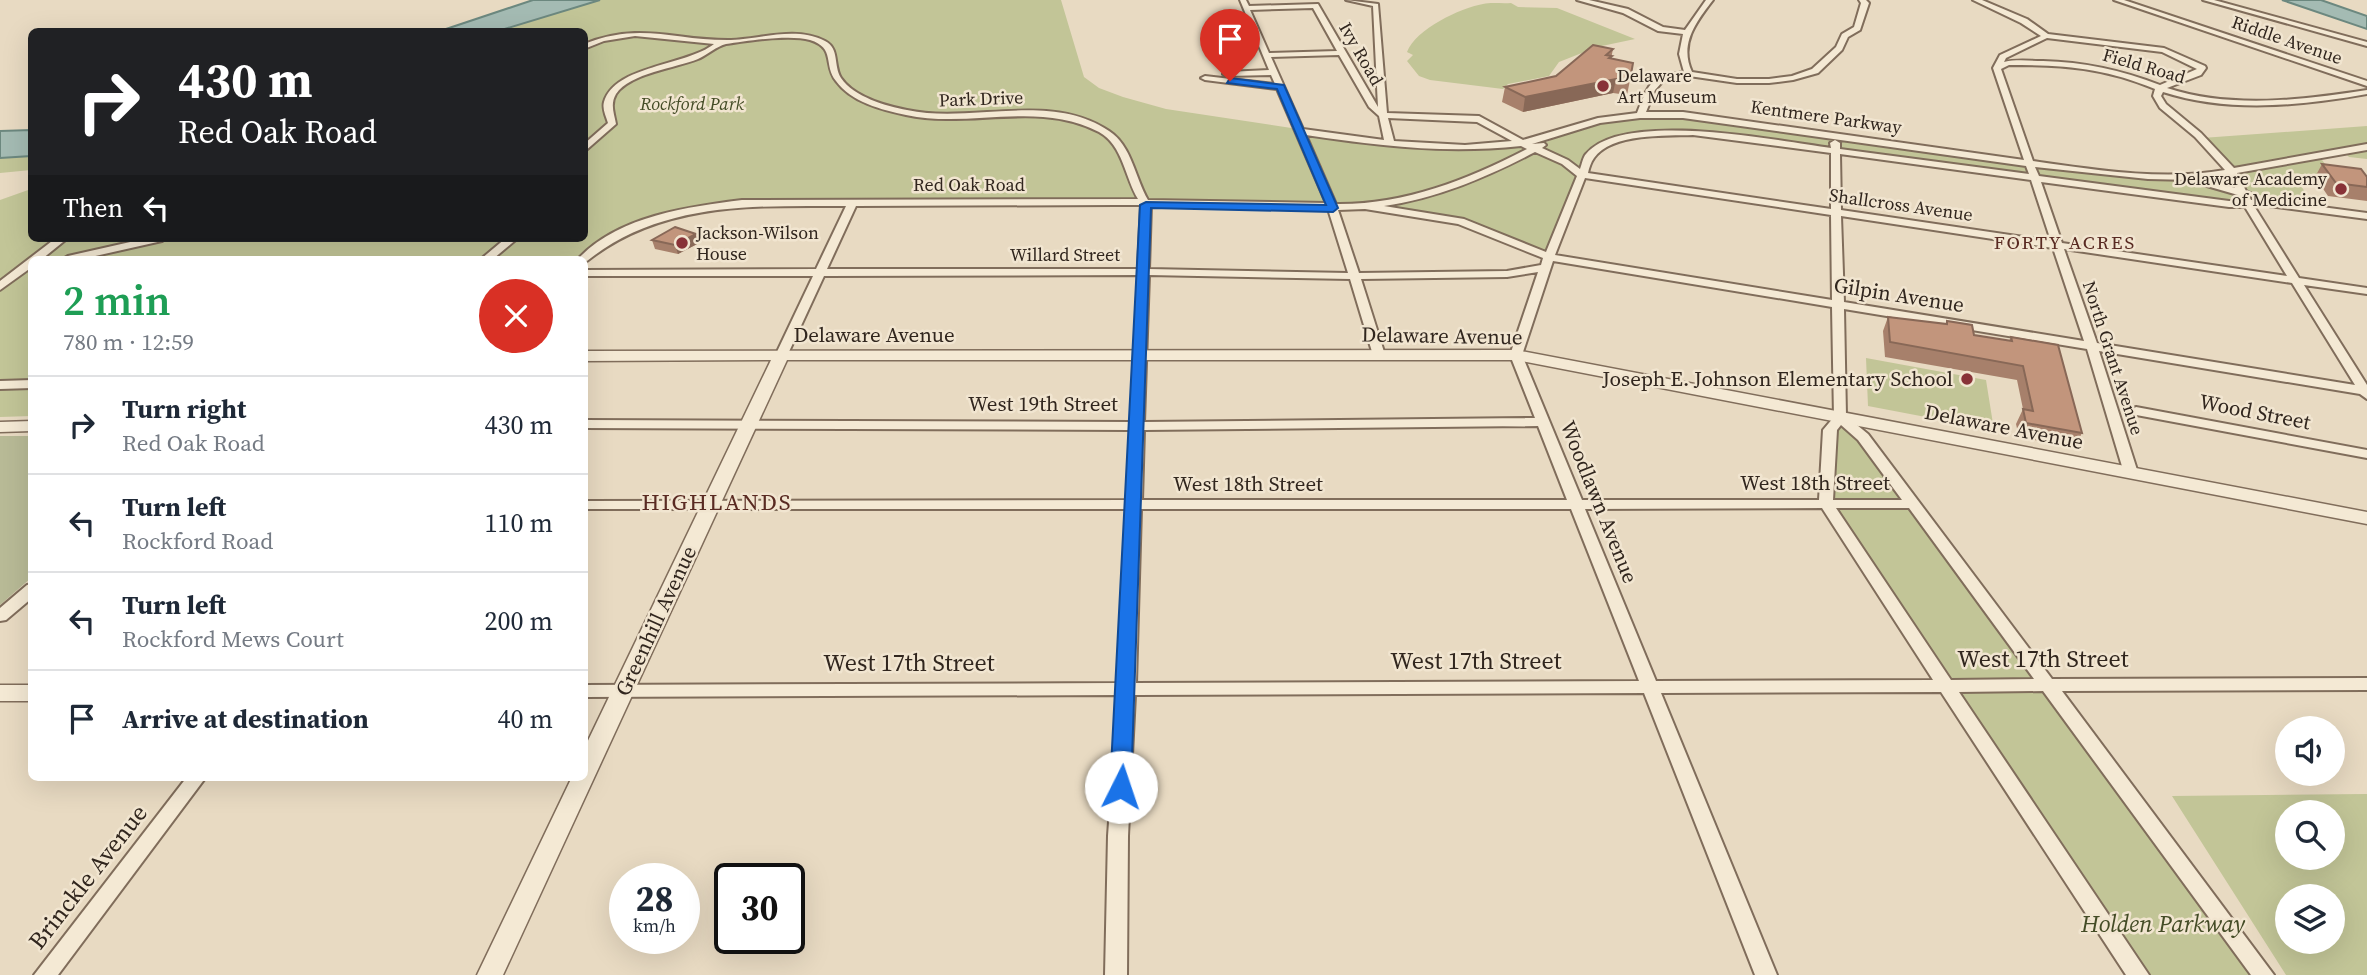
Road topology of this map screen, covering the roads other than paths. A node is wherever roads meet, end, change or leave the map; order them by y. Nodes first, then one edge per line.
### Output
1 (1349, 0) edge
2 (1580, 0) edge
3 (1710, 0) edge
4 (1862, 0) edge
5 (1976, 0) edge
6 (2116, 0) edge
7 (2206, 0) edge
8 (1245, 4) edge
9 (1686, 32) junction
10 (2046, 36) junction
11 (721, 42) junction
12 (2367, 44) edge
13 (588, 46) edge
14 (1343, 53) junction
15 (1266, 55) junction
16 (1997, 68) junction
17 (1274, 72) junction
18 (1689, 74) junction
19 (2367, 84) edge
20 (1281, 87) junction
21 (2160, 88) junction
22 (2367, 92) edge
23 (1641, 114) junction
24 (1383, 115) junction
25 (1298, 131) junction
26 (1835, 134) junction
27 (1555, 136) junction
28 (1522, 143) junction
29 (588, 145) edge
30 (1390, 145) junction
31 (2367, 148) edge
32 (1534, 149) junction
33 (1835, 151) junction
34 (1590, 155) junction
35 (1519, 157) junction
36 (1556, 157) junction
37 (2027, 163) junction
38 (2231, 170) junction
39 (1582, 175) junction
40 (2033, 177) junction
41 (2184, 178) junction
42 (2245, 199) junction
43 (853, 202) junction
44 (1146, 205) junction
45 (1368, 206) junction
46 (1333, 208) junction
47 (2367, 209) edge
48 (1836, 213) junction
49 (2367, 216) edge
50 (58, 242) edge
51 (144, 242) edge
52 (508, 242) edge
53 (2056, 245) junction
54 (38, 256) edge
55 (81, 256) edge
56 (490, 256) edge
57 (588, 256) edge
58 (1547, 263) junction
59 (26, 269) edge
60 (1143, 272) junction
61 (588, 273) edge
62 (820, 274) junction
63 (1356, 276) junction
64 (2296, 280) junction
65 (0, 287) edge
66 (2367, 291) edge
67 (1838, 304) junction
68 (2092, 346) junction
69 (1379, 355) junction
70 (1516, 355) junction
71 (588, 356) edge
72 (781, 356) junction
73 (1140, 356) junction
74 (28, 384) edge
75 (0, 385) edge
76 (2366, 392) edge
77 (2136, 411) dead end
78 (1840, 417) junction
79 (1542, 422) junction
80 (750, 423) junction
81 (588, 424) edge
82 (28, 426) edge
83 (1137, 426) junction
84 (0, 427) edge
85 (2367, 454) edge
86 (2131, 473) junction
87 (1574, 504) junction
88 (1826, 504) junction
89 (1912, 504) junction
90 (711, 505) junction
91 (1134, 505) junction
92 (588, 506) edge
93 (2367, 518) edge
94 (28, 592) edge
95 (0, 616) edge
96 (2367, 684) edge
97 (2047, 685) junction
98 (1946, 686) junction
99 (1648, 687) junction
100 (1127, 689) junction
101 (588, 691) edge
102 (623, 691) junction
103 (0, 693) edge
104 (28, 693) edge
105 (588, 766) edge
106 (194, 781) edge
107 (581, 781) edge
108 (45, 975) edge
109 (489, 975) edge
110 (1116, 975) edge
111 (1766, 975) edge
112 (2138, 975) edge
113 (2263, 975) edge

1 - 24 street
2 - 9 street
3 - 9 street
4 - 18 street
5 - 10 street
6 - 19 street, Riddle Avenue
7 - 12 street
8 - 14 street, Ivy Road
8 - 15 street
9 - 18 street
10 - 16 street
10 - 21 street
11 - 13 street
11 - 29 street
11 - 44 street, Park Drive
14 - 15 street
14 - 24 street, Ivy Road
15 - 17 street
16 - 21 street, Field Road
16 - 37 street, North Grant Avenue
17 - 20 street
17 - 20 street
18 - 23 street
20 - 25 street
21 - 22 street, Field Road
21 - 38 street
23 - 26 street, Kentmere Parkway
23 - 27 street, Kentmere Parkway
24 - 28 street, Shallcross Avenue
24 - 30 street
25 - 30 street, Kentmere Parkway
25 - 46 street
26 - 33 street
26 - 37 street, Kentmere Parkway
27 - 28 street, Kentmere Parkway
27 - 32 street, Red Oak Road
28 - 30 street, Kentmere Parkway
28 - 32 street, Shallcross Avenue
31 - 38 street, Kentmere Parkway
32 - 35 street, Red Oak Road
32 - 36 street, Shallcross Avenue
33 - 34 street, Kentmere Parkway
33 - 40 street, Kentmere Parkway
33 - 48 street
34 - 36 street
34 - 39 street
35 - 36 street
35 - 45 street, Red Oak Road
36 - 39 street, Shallcross Avenue
37 - 40 street, North Grant Avenue
37 - 41 street, Kentmere Parkway
38 - 41 street, Kentmere Parkway
38 - 42 street
39 - 48 street, Shallcross Avenue
39 - 58 street
40 - 42 street, Kentmere Parkway
40 - 53 street, North Grant Avenue
41 - 42 street, Kentmere Parkway
42 - 47 street
42 - 49 street
42 - 64 street
43 - 44 street, Red Oak Road
43 - 57 street, Red Oak Road
43 - 62 street, Greenhill Avenue
44 - 46 street, Red Oak Road
44 - 60 street
45 - 46 street, Red Oak Road
45 - 58 street, Red Oak Road
46 - 63 street
48 - 53 street, Shallcross Avenue
48 - 67 street
50 - 54 street
51 - 55 street
52 - 56 street
53 - 64 street, Shallcross Avenue
53 - 68 street, North Grant Avenue
58 - 63 street, Willard Street
58 - 67 street, Gilpin Avenue
58 - 70 street
59 - 65 street
60 - 62 street, Willard Street
60 - 63 street, Willard Street
60 - 73 street
61 - 62 street, Willard Street
62 - 72 street, Greenhill Avenue
63 - 69 street
64 - 66 street, Shallcross Avenue
64 - 76 street
67 - 68 street, Gilpin Avenue
67 - 78 street
68 - 76 street, Gilpin Avenue
68 - 86 street, North Grant Avenue
69 - 70 street, Delaware Avenue
69 - 73 street, Delaware Avenue
70 - 78 street, Delaware Avenue
70 - 79 street, Woodlawn Avenue
71 - 72 street, Delaware Avenue
72 - 73 street, Delaware Avenue
72 - 80 street, Greenhill Avenue
73 - 83 street
74 - 75 street
77 - 85 street, Wood Street
78 - 86 street, Delaware Avenue
78 - 88 street
78 - 89 street
79 - 83 street, West 19th Street
79 - 87 street, Woodlawn Avenue
80 - 81 street, West 19th Street
80 - 83 street, West 19th Street
80 - 90 street, Greenhill Avenue
82 - 84 street
83 - 91 street
86 - 93 street, Delaware Avenue
87 - 88 street, West 18th Street
87 - 91 street, West 18th Street
87 - 99 street, Woodlawn Avenue
88 - 89 street, West 18th Street
88 - 98 street
89 - 97 street
90 - 91 street, West 18th Street
90 - 92 street, West 18th Street
90 - 102 street, Greenhill Avenue
91 - 100 street
94 - 95 street
96 - 97 street, West 17th Street
97 - 98 street, West 17th Street
97 - 113 street
98 - 99 street, West 17th Street
98 - 112 street
99 - 100 street, West 17th Street
99 - 111 street, Woodlawn Avenue
100 - 102 street, West 17th Street
100 - 110 street
101 - 102 street, West 17th Street
102 - 105 street, Greenhill Avenue
103 - 104 street
106 - 108 street, Brinckle Avenue
107 - 109 street, Greenhill Avenue

